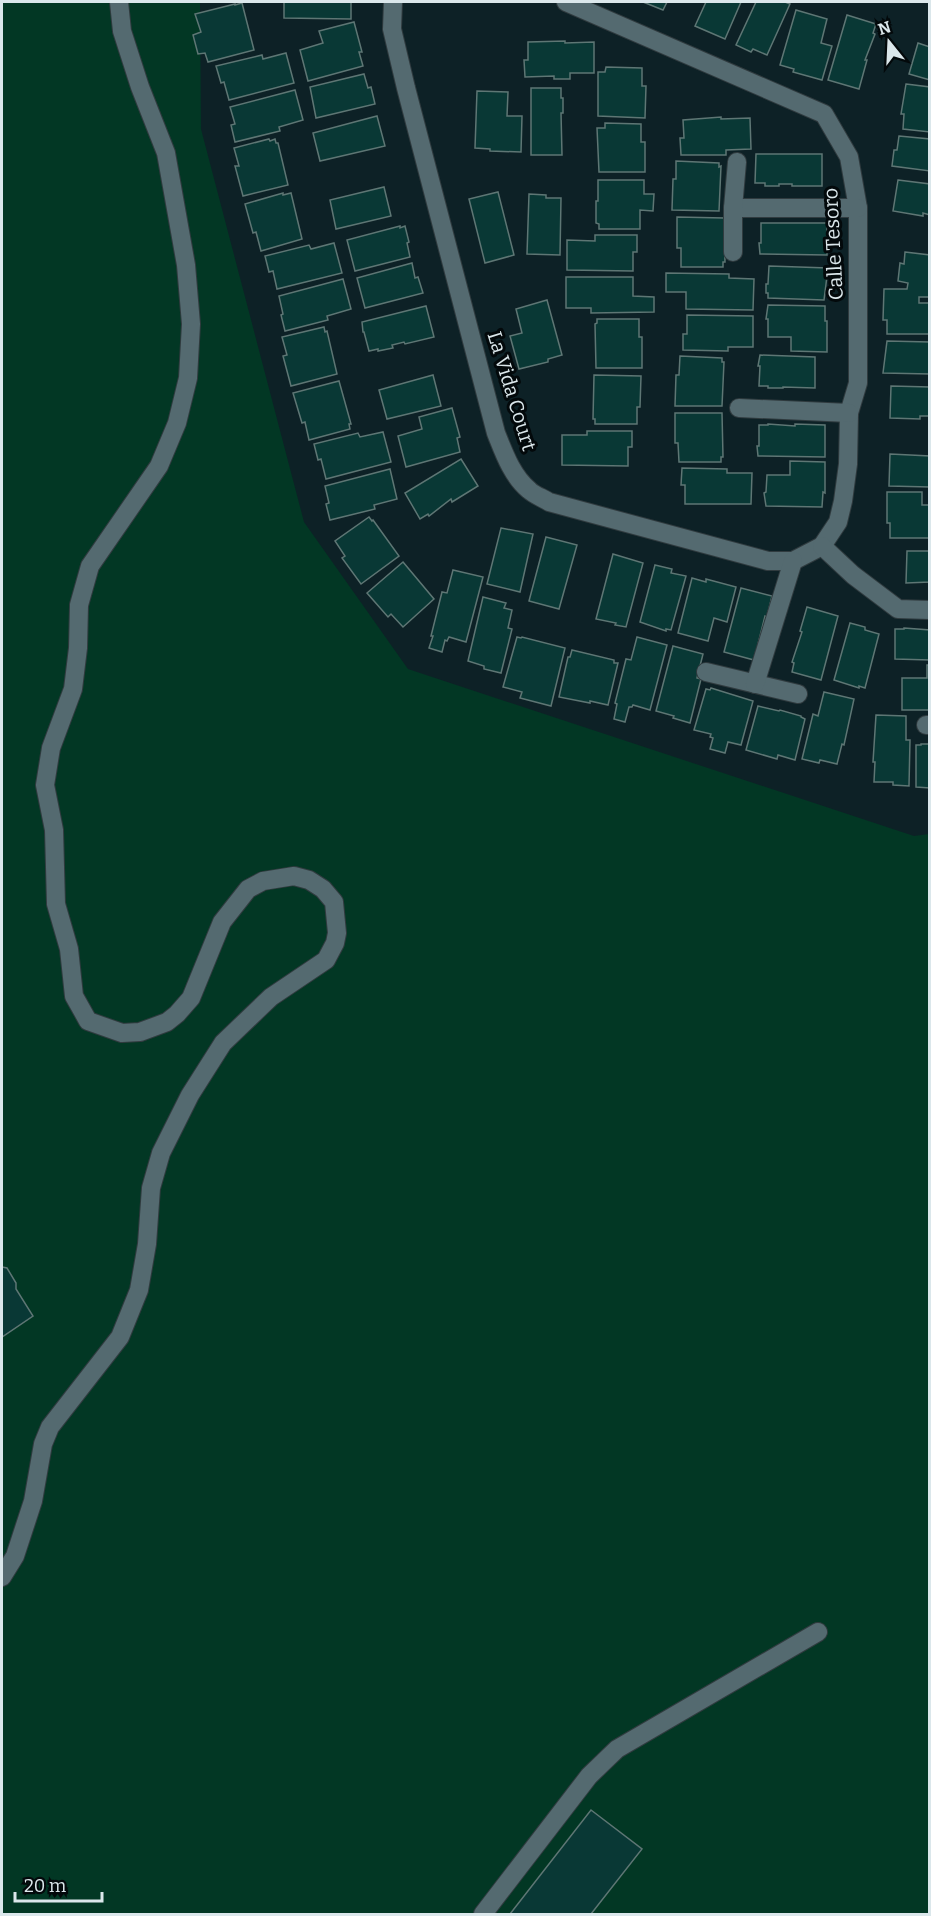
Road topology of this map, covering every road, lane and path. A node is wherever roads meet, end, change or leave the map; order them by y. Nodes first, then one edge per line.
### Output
1 (119, 2) edge
2 (393, 2) edge
3 (566, 2) edge
4 (737, 162) dead end
5 (733, 208) junction
6 (858, 208) junction
7 (733, 252) dead end
8 (739, 408) dead end
9 (849, 413) junction
10 (822, 546) junction
11 (793, 561) junction
12 (930, 610) edge
13 (706, 672) dead end
14 (755, 684) junction
15 (798, 694) dead end
16 (2, 1577) edge
17 (818, 1632) dead end
18 (483, 1914) edge

1 - 16 street
2 - 11 street, La Vida Court
3 - 6 street, Calle Tesoro
4 - 5 street
5 - 6 street
5 - 7 street
6 - 9 street, Calle Tesoro
8 - 9 street
9 - 10 street, Calle Tesoro
10 - 11 street, La Vida Court
10 - 12 street
11 - 14 street
13 - 14 street
14 - 15 street
17 - 18 street

